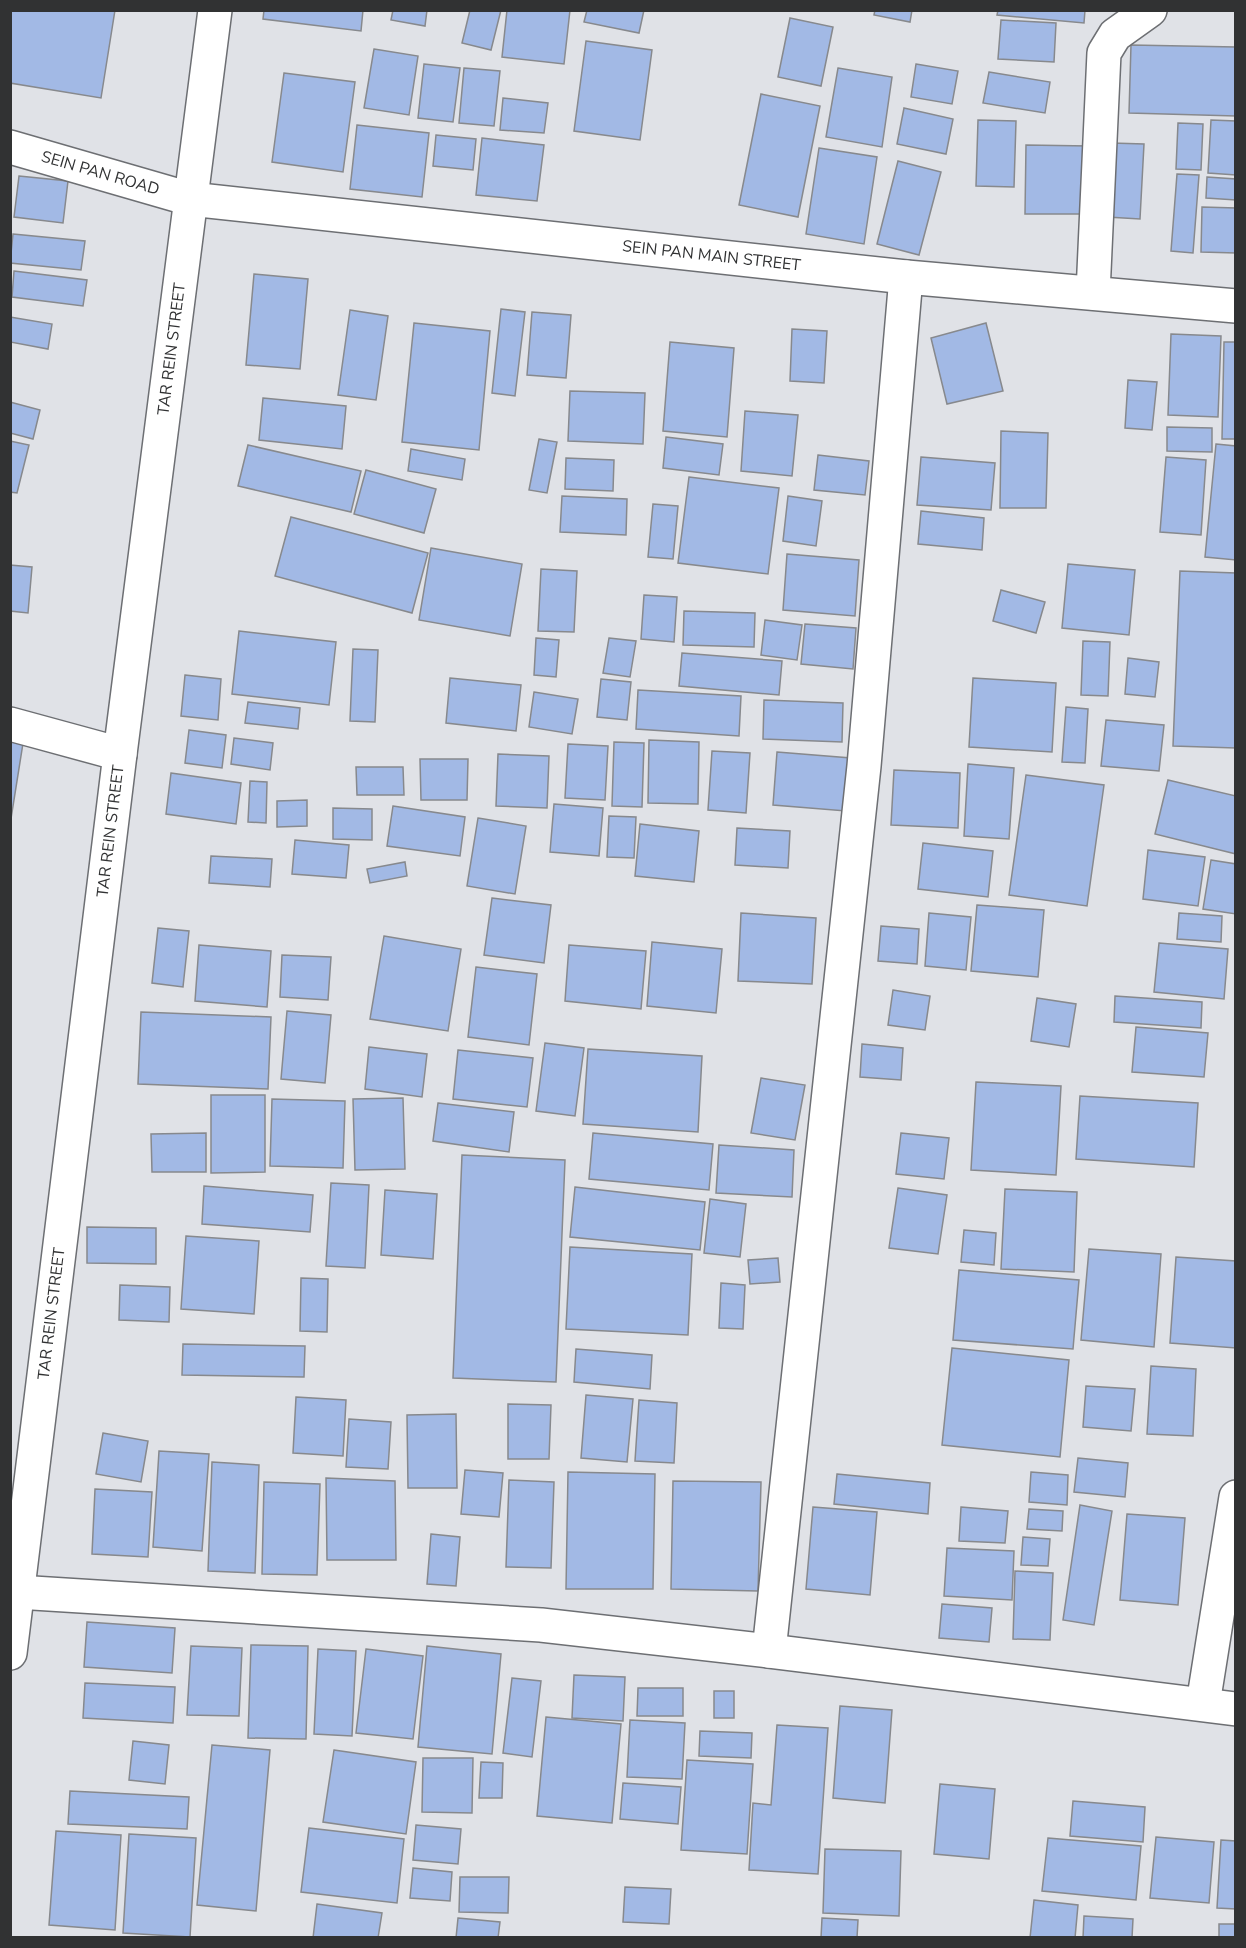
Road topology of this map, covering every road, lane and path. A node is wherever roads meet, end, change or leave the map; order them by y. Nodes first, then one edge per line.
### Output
1 (214, 10) edge
2 (1150, 10) edge
3 (10, 147) edge
4 (190, 199) junction
5 (906, 277) junction
6 (1093, 293) junction
7 (1236, 306) edge
8 (10, 724) edge
9 (120, 754) junction
10 (1236, 1497) edge
11 (17, 1592) junction
12 (769, 1651) junction
13 (10, 1653) edge
14 (1203, 1704) junction
15 (1236, 1709) edge

1 - 4 street, TAR REIN STREET
2 - 6 street
3 - 4 street, SEIN PAN ROAD
4 - 5 street, SEIN PAN MAIN STREET
4 - 9 street, TAR REIN STREET
5 - 6 street, SEIN PAN MAIN STREET
5 - 12 street
6 - 7 street, SEIN PAN MAIN STREET
8 - 9 street
9 - 11 street, TAR REIN STREET
10 - 14 street
11 - 12 street
11 - 13 street, TAR REIN STREET
12 - 14 street
14 - 15 street

